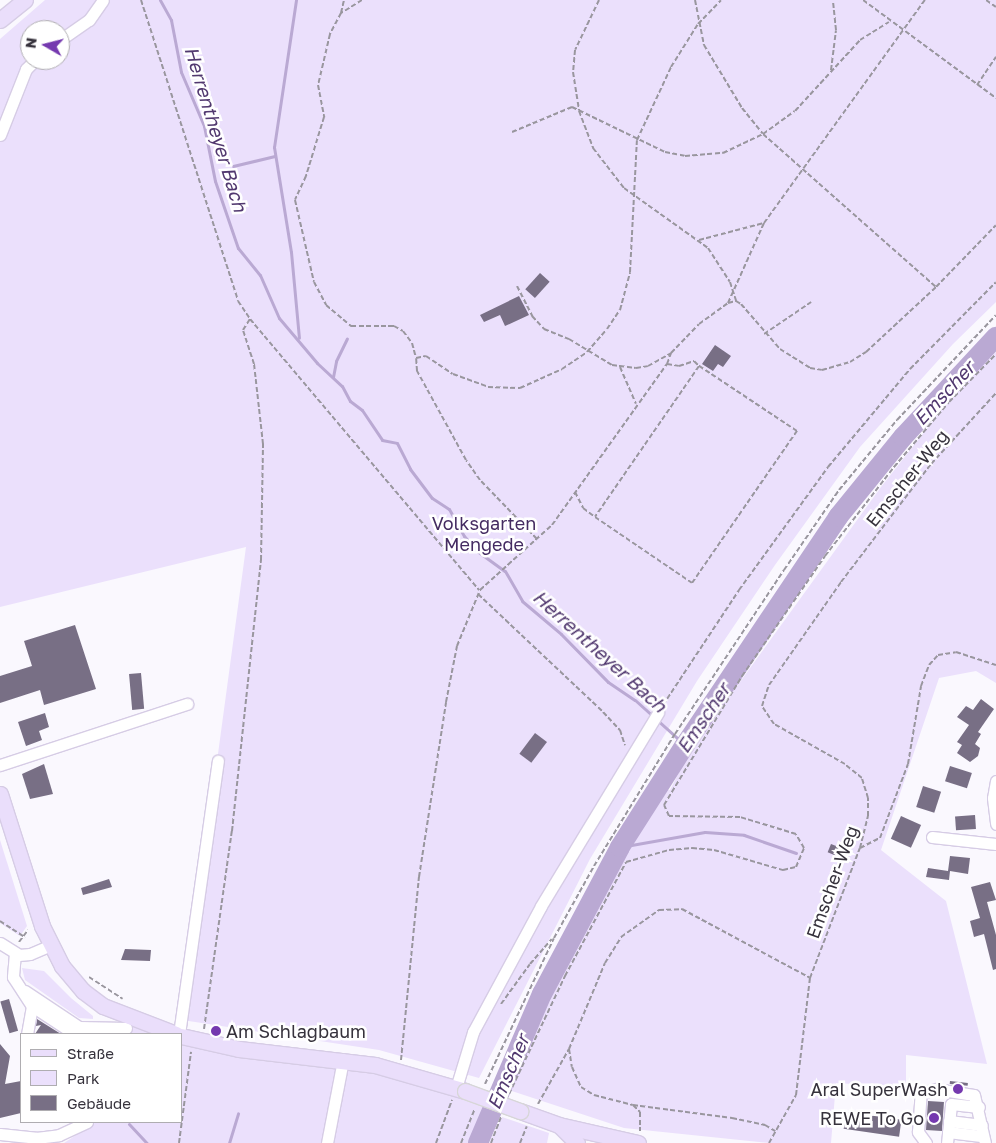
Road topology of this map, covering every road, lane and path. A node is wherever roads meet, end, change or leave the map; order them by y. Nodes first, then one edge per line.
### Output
1 (24, 0) edge
2 (103, 0) edge
3 (141, 0) edge
4 (344, 0) edge
5 (362, 0) edge
6 (599, 0) edge
7 (695, 0) edge
8 (721, 0) edge
9 (833, 0) edge
10 (862, 0) edge
11 (924, 0) edge
12 (986, 0) edge
13 (996, 7) edge
14 (341, 13) junction
15 (0, 20) edge
16 (889, 22) junction
17 (698, 24) junction
18 (902, 31) junction
19 (70, 33) edge
20 (996, 57) edge
21 (26, 70) edge
22 (831, 70) junction
23 (977, 85) junction
24 (996, 98) edge
25 (579, 111) junction
26 (512, 132) dead end
27 (763, 134) junction
28 (0, 135) edge
29 (637, 140) junction
30 (804, 169) junction
31 (633, 194) junction
32 (764, 223) junction
33 (996, 225) edge
34 (699, 240) junction
35 (730, 282) junction
36 (737, 282) junction
37 (996, 282) edge
38 (517, 286) dead end
39 (936, 287) junction
40 (734, 293) junction
41 (736, 301) junction
42 (811, 302) dead end
43 (728, 303) junction
44 (996, 315) edge
45 (250, 319) junction
46 (764, 334) junction
47 (588, 352) junction
48 (671, 353) junction
49 (996, 354) edge
50 (416, 358) junction
51 (667, 364) junction
52 (699, 366) junction
53 (620, 367) junction
54 (996, 393) edge
55 (636, 404) junction
56 (575, 492) junction
57 (595, 517) junction
58 (537, 539) junction
59 (480, 590) junction
60 (478, 594) junction
61 (996, 665) edge
62 (187, 704) dead end
63 (658, 713) joint
64 (218, 761) dead end
65 (627, 764) junction
66 (0, 765) edge
67 (996, 781) edge
68 (0, 794) edge
69 (996, 824) edge
70 (932, 837) dead end
71 (996, 844) edge
72 (860, 848) junction
73 (0, 921) edge
74 (25, 937) dead end
75 (554, 938) junction
76 (0, 944) edge
77 (49, 946) junction
78 (15, 953) junction
79 (84, 971) dead end
80 (810, 978) junction
81 (24, 990) junction
82 (32, 1010) junction
83 (498, 1010) dead end
84 (128, 1020) edge
85 (204, 1030) dead end
86 (28, 1032) edge
87 (72, 1032) edge
88 (172, 1033) edge
89 (179, 1033) edge
90 (182, 1036) edge
91 (569, 1049) junction
92 (191, 1050) dead end
93 (343, 1060) junction
94 (401, 1060) dead end
95 (488, 1075) dead end
96 (460, 1090) junction
97 (507, 1101) dead end
98 (633, 1105) junction
99 (979, 1107) junction
100 (504, 1109) dead end
101 (526, 1113) junction
102 (471, 1119) dead end
103 (182, 1120) edge
104 (85, 1123) edge
105 (182, 1123) edge
106 (559, 1125) junction
107 (775, 1131) junction
108 (0, 1134) edge
109 (983, 1134) edge
110 (947, 1135) edge
111 (639, 1138) edge
112 (179, 1143) edge
113 (328, 1143) edge
114 (436, 1143) edge
115 (461, 1143) edge
116 (491, 1143) edge
117 (520, 1143) edge
118 (577, 1143) edge
119 (769, 1143) edge
120 (926, 1143) edge
121 (932, 1143) edge

1 - 15 main road
2 - 19 street
3 - 45 path
4 - 14 path
5 - 14 path
6 - 25 path
7 - 17 path
8 - 17 path
9 - 22 path
10 - 16 path
11 - 18 path
12 - 13 path
14 - 50 path
16 - 18 path
16 - 22 path
17 - 27 path
17 - 29 path
18 - 23 path
18 - 30 path
20 - 23 path
21 - 28 street
22 - 27 path
23 - 24 path
25 - 26 path
25 - 29 path
25 - 31 path
27 - 29 path
27 - 30 path
29 - 31 path
30 - 32 path
30 - 39 path
31 - 34 path
31 - 47 path
32 - 34 path
32 - 36 path
33 - 39 path
34 - 35 path
35 - 36 path
35 - 40 path
36 - 40 path
37 - 63 path
38 - 47 path
39 - 46 path
40 - 41 path
40 - 43 path
41 - 43 path
41 - 46 path
42 - 46 path
43 - 48 path
44 - 75 path
45 - 59 path
45 - 85 path
47 - 50 path
47 - 53 path
48 - 51 path
48 - 53 path
49 - 97 path
50 - 58 path
51 - 52 path
51 - 55 path
52 - 57 path
52 - 57 path
53 - 55 path
54 - 72 path, Emscher-Weg
55 - 56 path
56 - 57 path
56 - 58 path
58 - 59 path
59 - 60 path
60 - 65 path
60 - 94 path
61 - 72 path
62 - 66 street
63 - 65 street
64 - 89 street
65 - 96 street
67 - 69 street
68 - 77 main road
70 - 71 street
72 - 80 path, Emscher-Weg
73 - 74 path
75 - 83 path
75 - 95 path
76 - 78 street
77 - 78 street
77 - 84 main road
78 - 81 street
79 - 84 path
80 - 91 path
80 - 107 path, Emscher-Weg
81 - 82 street
81 - 87 street
82 - 86 street
82 - 87 street
84 - 87 street
84 - 88 main road
90 - 93 main road
91 - 98 path
91 - 101 path
92 - 103 path
93 - 96 main road
93 - 113 street
96 - 101 main road, bridge
96 - 114 path
98 - 107 path
98 - 111 path
99 - 109 street
99 - 110 street
99 - 120 street
100 - 116 path
101 - 106 main road
101 - 117 path
102 - 115 path
104 - 108 street
105 - 112 path
106 - 111 main road
106 - 118 main road
107 - 119 path, Emscher-Weg
109 - 110 street
110 - 121 street

